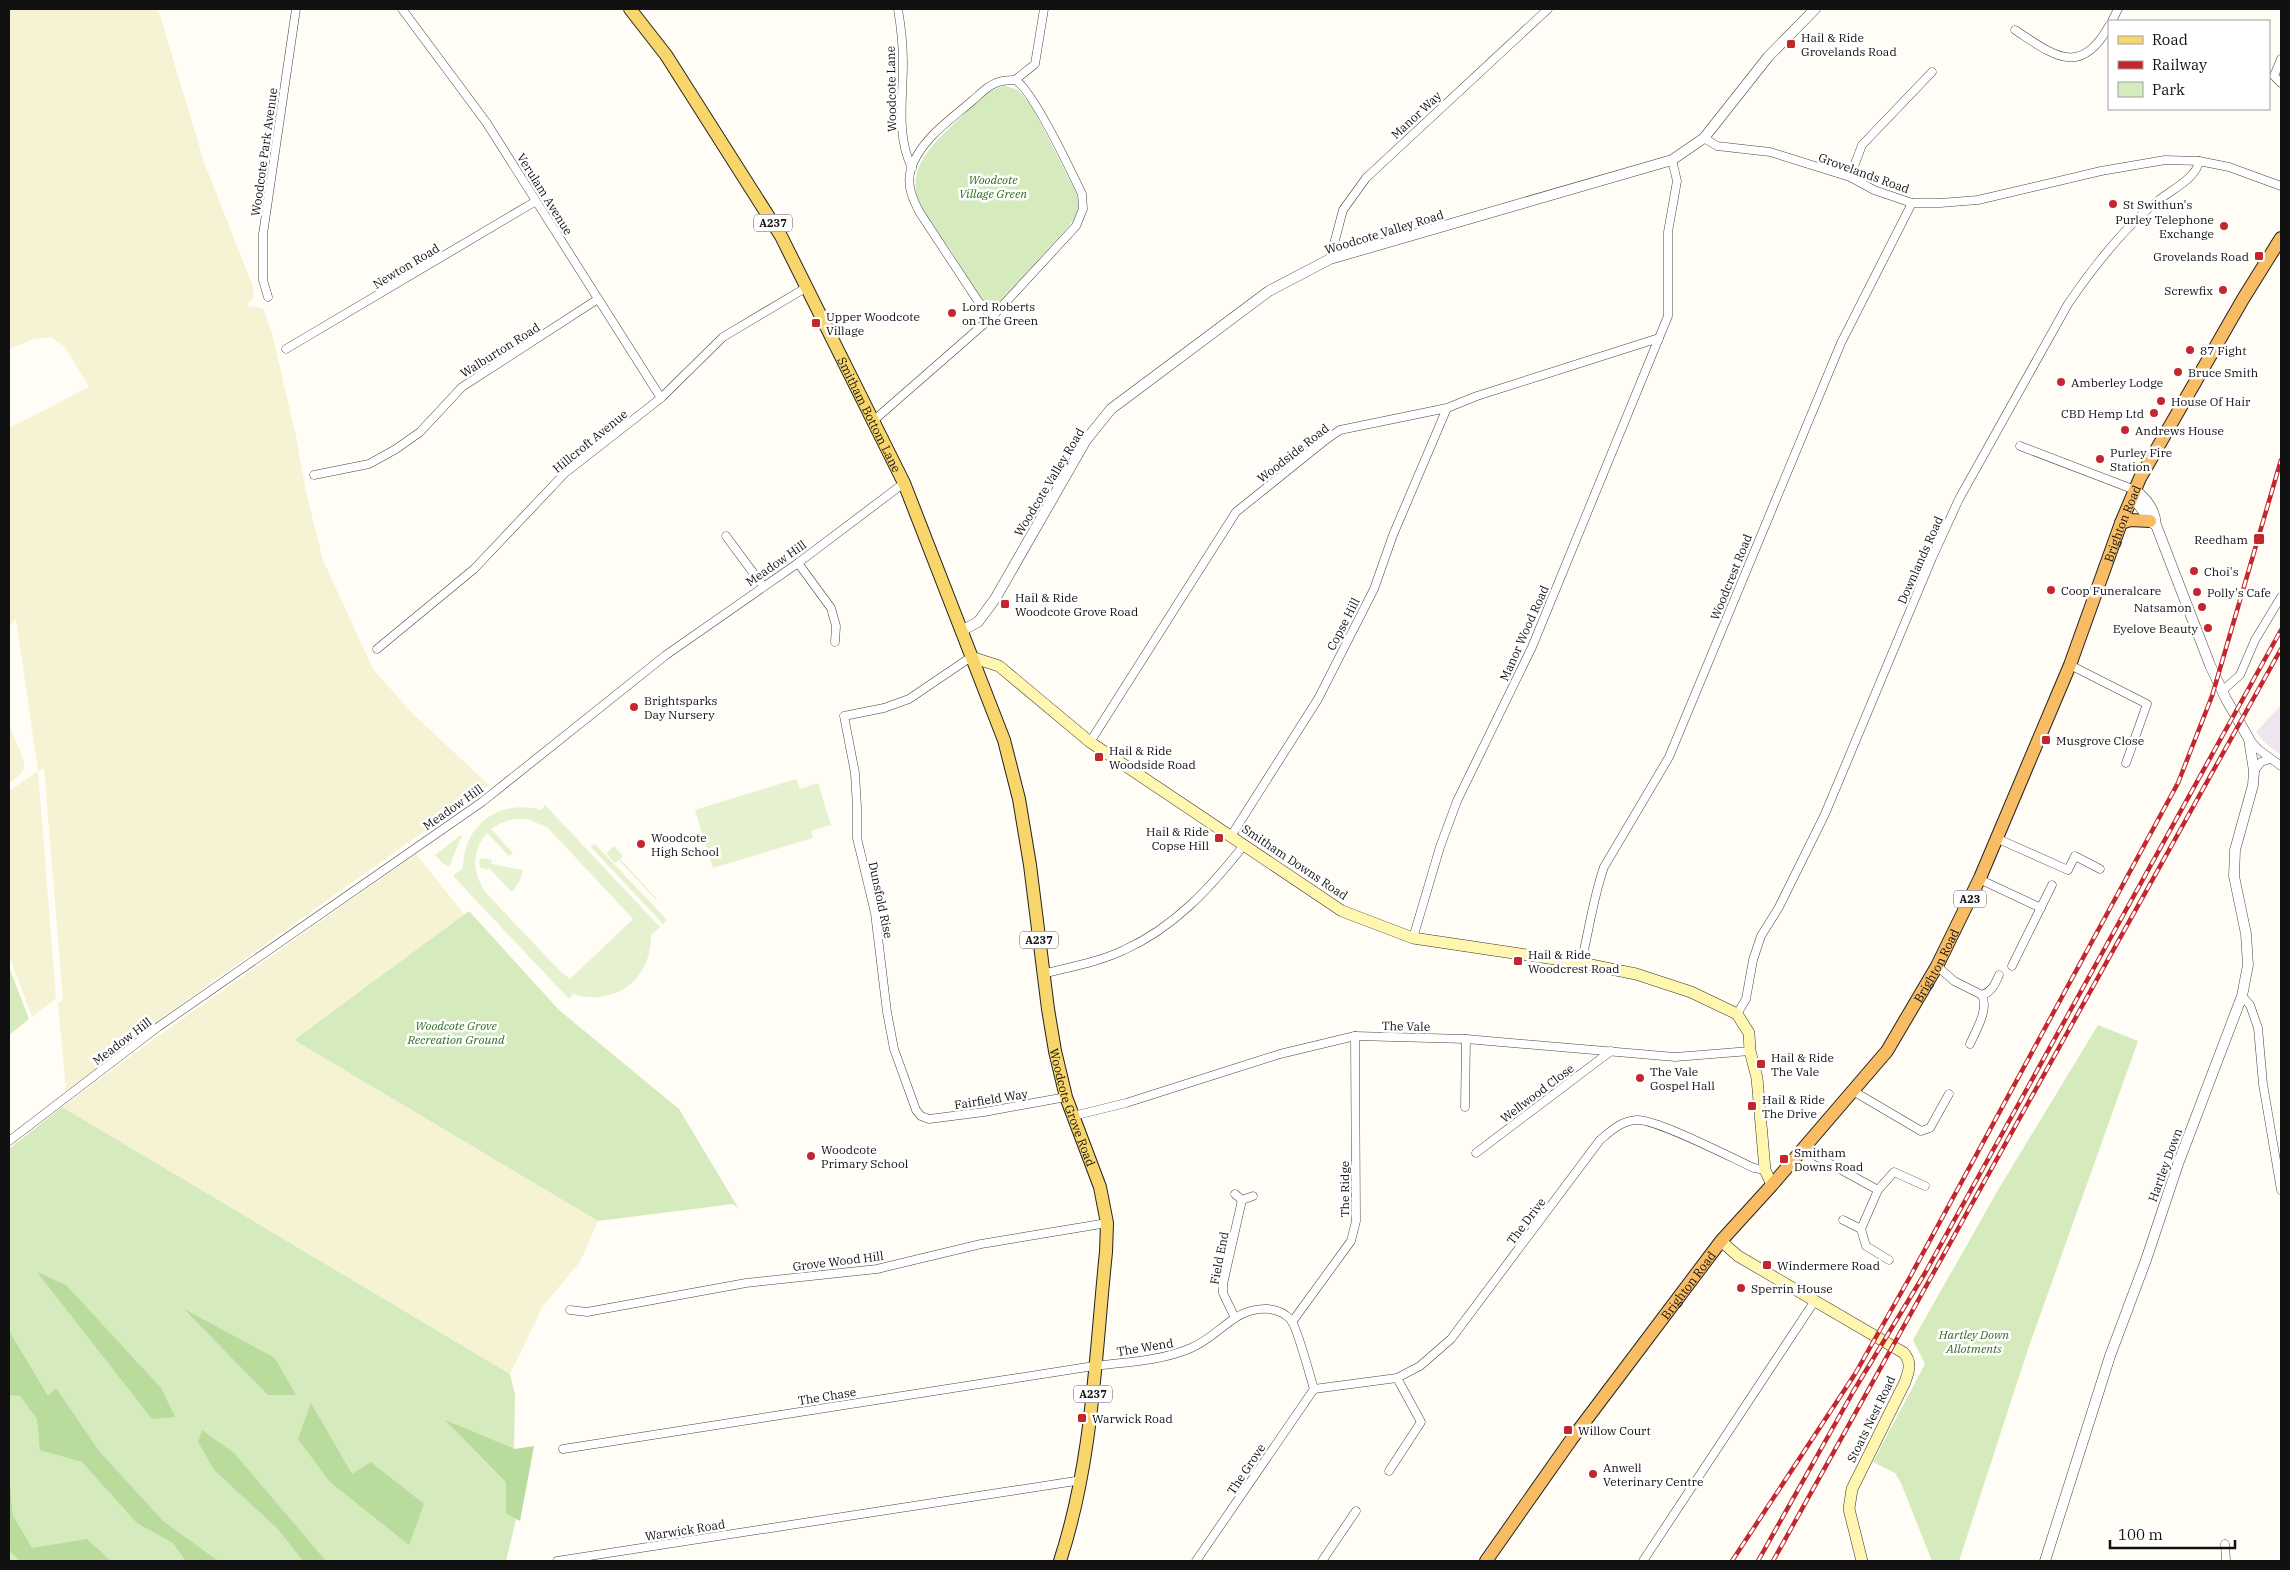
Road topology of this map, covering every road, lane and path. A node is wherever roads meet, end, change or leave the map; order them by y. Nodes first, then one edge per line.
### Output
1 (296, 9) edge
2 (402, 9) edge
3 (630, 9) edge
4 (898, 9) edge
5 (1044, 9) edge
6 (1548, 9) edge
7 (1815, 9) edge
8 (2108, 28) edge
9 (2015, 30) dead end
10 (2281, 59) edge
11 (1932, 72) dead end
12 (1015, 80) junction
13 (2281, 83) edge
14 (1704, 138) junction
15 (1672, 160) junction
16 (2199, 161) junction
17 (912, 168) junction
18 (1850, 178) junction
19 (2281, 186) edge
20 (536, 201) junction
21 (1912, 203) junction
22 (2281, 238) edge
23 (1330, 259) junction
24 (807, 287) junction
25 (268, 298) dead end
26 (598, 300) junction
27 (992, 316) junction
28 (1659, 338) junction
29 (286, 350) dead end
30 (661, 398) junction
31 (1447, 408) junction
32 (873, 421) junction
33 (2020, 446) dead end
34 (314, 475) dead end
35 (904, 483) junction
36 (2133, 493) junction
37 (2121, 523) junction
38 (2153, 523) junction
39 (726, 536) dead end
40 (798, 563) junction
41 (763, 586) junction
42 (2281, 597) edge
43 (961, 631) junction
44 (835, 642) dead end
45 (377, 649) dead end
46 (971, 657) junction
47 (2070, 665) junction
48 (2222, 691) junction
49 (2249, 739) junction
50 (1090, 742) junction
51 (2270, 759) junction
52 (2126, 763) dead end
53 (2281, 766) edge
54 (2254, 771) junction
55 (1231, 836) junction
56 (1996, 838) junction
57 (1244, 845) junction
58 (2100, 869) dead end
59 (1979, 879) junction
60 (2052, 885) dead end
61 (2041, 908) junction
62 (1413, 938) junction
63 (1581, 963) junction
64 (1937, 966) junction
65 (2012, 966) dead end
66 (1043, 974) junction
67 (1999, 975) dead end
68 (1982, 996) junction
69 (2242, 996) junction
70 (1737, 1014) junction
71 (1355, 1036) junction
72 (1466, 1039) junction
73 (1970, 1044) dead end
74 (1611, 1051) junction
75 (1750, 1051) junction
76 (1853, 1091) junction
77 (1949, 1094) dead end
78 (1066, 1097) junction
79 (1465, 1107) dead end
80 (921, 1116) joint
81 (1072, 1116) junction
82 (9, 1141) edge
83 (1803, 1149) junction
84 (1476, 1153) dead end
85 (1765, 1170) junction
86 (1772, 1184) junction
87 (1925, 1186) dead end
88 (1878, 1190) junction
89 (2281, 1190) edge
90 (1234, 1194) dead end
91 (1253, 1196) dead end
92 (1242, 1200) junction
93 (1843, 1220) dead end
94 (1106, 1223) junction
95 (1861, 1229) junction
96 (1721, 1241) junction
97 (1889, 1260) dead end
98 (1814, 1302) junction
99 (570, 1310) dead end
100 (1235, 1318) junction
101 (1292, 1322) junction
102 (1094, 1366) junction
103 (1397, 1378) junction
104 (1314, 1389) junction
105 (562, 1449) dead end
106 (1389, 1471) dead end
107 (1082, 1480) junction
108 (1356, 1511) dead end
109 (2225, 1544) dead end
110 (558, 1561) edge
111 (1060, 1561) edge
112 (1196, 1561) edge
113 (1322, 1561) edge
114 (1486, 1561) edge
115 (1643, 1561) edge
116 (1862, 1561) edge
117 (2045, 1561) edge
118 (2226, 1561) edge

1 - 25 street, Woodcote Park Avenue
2 - 20 street, Verulam Avenue
3 - 24 main road, Smitham Bottom Lane / A237
4 - 17 street, Woodcote Lane
5 - 12 street
6 - 23 street, Manor Way
7 - 14 street, Woodcote Valley Road
8 - 9 street
10 - 13 street
11 - 18 street
12 - 17 street
12 - 27 street
14 - 15 street, Woodcote Valley Road
14 - 18 street, Grovelands Road
15 - 23 street, Woodcote Valley Road
15 - 28 street, Manor Wood Road
16 - 19 street, Grovelands Road
16 - 21 street, Grovelands Road
16 - 70 street, Downlands Road
17 - 27 street
18 - 21 street, Grovelands Road
20 - 26 street, Verulam Avenue
20 - 29 street, Newton Road
21 - 63 street, Woodcrest Road
22 - 36 highway, Brighton Road / A23
23 - 43 street, Woodcote Valley Road
24 - 30 street, Hillcroft Avenue
24 - 32 main road, Smitham Bottom Lane / A237
26 - 30 street, Verulam Avenue
26 - 34 street, Walburton Road
27 - 32 street
28 - 31 street, Woodside Road
28 - 62 street, Manor Wood Road
30 - 45 street, Hillcroft Avenue
31 - 50 street, Woodside Road
31 - 55 street, Copse Hill
32 - 35 main road, Smitham Bottom Lane / A237
33 - 36 street
35 - 40 street, Meadow Hill
35 - 43 main road, Smitham Bottom Lane / A237
36 - 37 highway, Brighton Road / A23
36 - 38 street
37 - 38 highway
37 - 47 highway, Brighton Road / A23
38 - 48 street
39 - 41 street
40 - 41 street, Meadow Hill
40 - 44 street
41 - 82 street, Meadow Hill
42 - 48 street
43 - 46 main road, Smitham Bottom Lane / A237
46 - 50 main road, Smitham Downs Road
46 - 66 main road, Woodcote Grove Road / A237
46 - 80 street, Dunsfold Rise
47 - 52 street
47 - 56 highway, Brighton Road / A23
48 - 49 street
49 - 51 street
49 - 54 street, Hartley Down
50 - 55 main road, Smitham Downs Road
51 - 53 street
51 - 54 street
54 - 69 street, Hartley Down
55 - 57 main road, Smitham Downs Road
56 - 58 street
56 - 59 highway, Brighton Road / A23
57 - 62 main road, Smitham Downs Road
57 - 66 street
59 - 61 street
59 - 64 highway, Brighton Road / A23
60 - 61 street
61 - 65 street
62 - 63 main road, Smitham Downs Road
63 - 70 main road, Smitham Downs Road
64 - 68 street
64 - 76 highway, Brighton Road / A23
66 - 78 main road, Woodcote Grove Road / A237
67 - 68 street
68 - 73 street
69 - 89 street
69 - 117 street, Hartley Down
70 - 75 main road
71 - 72 street, The Vale
71 - 81 street, The Vale
71 - 101 street, The Ridge
72 - 74 street, The Vale
72 - 79 street
74 - 75 street, The Vale
74 - 84 street, Wellwood Close
75 - 85 main road
76 - 77 street
76 - 83 highway, Brighton Road / A23
78 - 80 street, Fairfield Way
78 - 81 main road, Woodcote Grove Road / A237
81 - 94 main road, Woodcote Grove Road / A237
83 - 86 highway, Brighton Road / A23
83 - 88 street
85 - 86 main road
85 - 103 street, The Drive
86 - 96 highway, Brighton Road / A23
87 - 88 street
88 - 95 street
90 - 92 street
91 - 92 street
92 - 100 street, Field End
93 - 95 street
94 - 99 street, Grove Wood Hill
94 - 102 main road, Woodcote Grove Road / A237
95 - 97 street
96 - 98 main road, Stoats Nest Road
96 - 114 highway, Brighton Road / A23
98 - 115 street
98 - 116 main road, Stoats Nest Road
100 - 101 street, The Wend
100 - 102 street, The Wend
101 - 104 street
102 - 105 street, The Chase
102 - 107 main road, Woodcote Grove Road / A237
103 - 104 street, The Drive
103 - 106 street
104 - 112 street, The Grove
107 - 110 street, Warwick Road
107 - 111 main road, Woodcote Grove Road / A237
108 - 113 street
109 - 118 street

